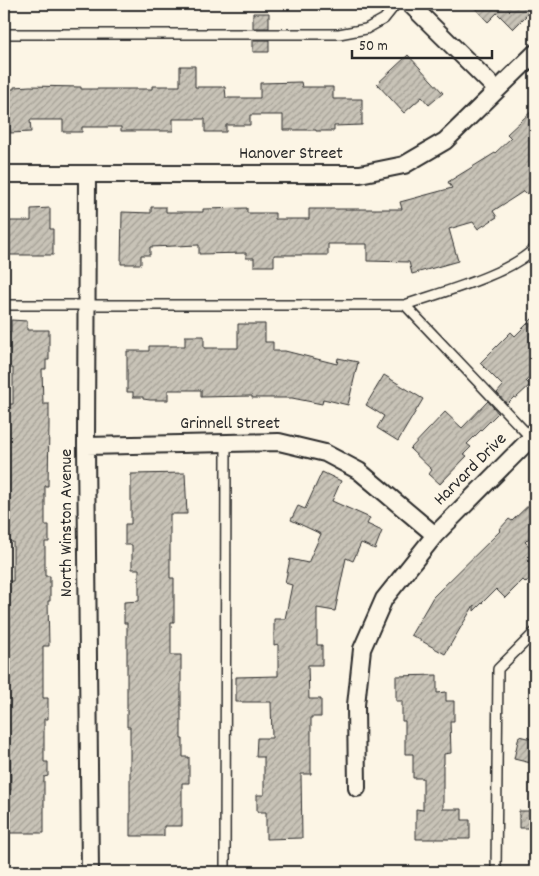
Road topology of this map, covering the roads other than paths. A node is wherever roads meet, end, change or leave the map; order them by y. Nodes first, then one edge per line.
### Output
1 (396, 4) edge
2 (410, 4) edge
3 (4, 34) edge
4 (535, 54) edge
5 (497, 90) junction
6 (4, 174) edge
7 (87, 174) junction
8 (535, 248) edge
9 (4, 305) edge
10 (87, 305) junction
11 (405, 305) junction
12 (533, 436) edge
13 (226, 443) junction
14 (86, 446) junction
15 (434, 535) junction
16 (535, 632) edge
17 (357, 788) dead end
18 (90, 872) edge
19 (225, 872) edge
20 (496, 872) edge

1 - 3 lane
2 - 5 street
4 - 5 street, Hanover Street
5 - 7 street, Hanover Street
6 - 7 street, Hanover Street
7 - 10 street, North Winston Avenue
8 - 11 lane
9 - 10 lane
10 - 11 lane
10 - 14 street, North Winston Avenue
11 - 12 lane
12 - 15 street, Harvard Drive
13 - 14 street, Grinnell Street
13 - 15 street, Grinnell Street
13 - 19 lane
14 - 18 street, North Winston Avenue
15 - 17 street, Harvard Drive
16 - 20 lane

